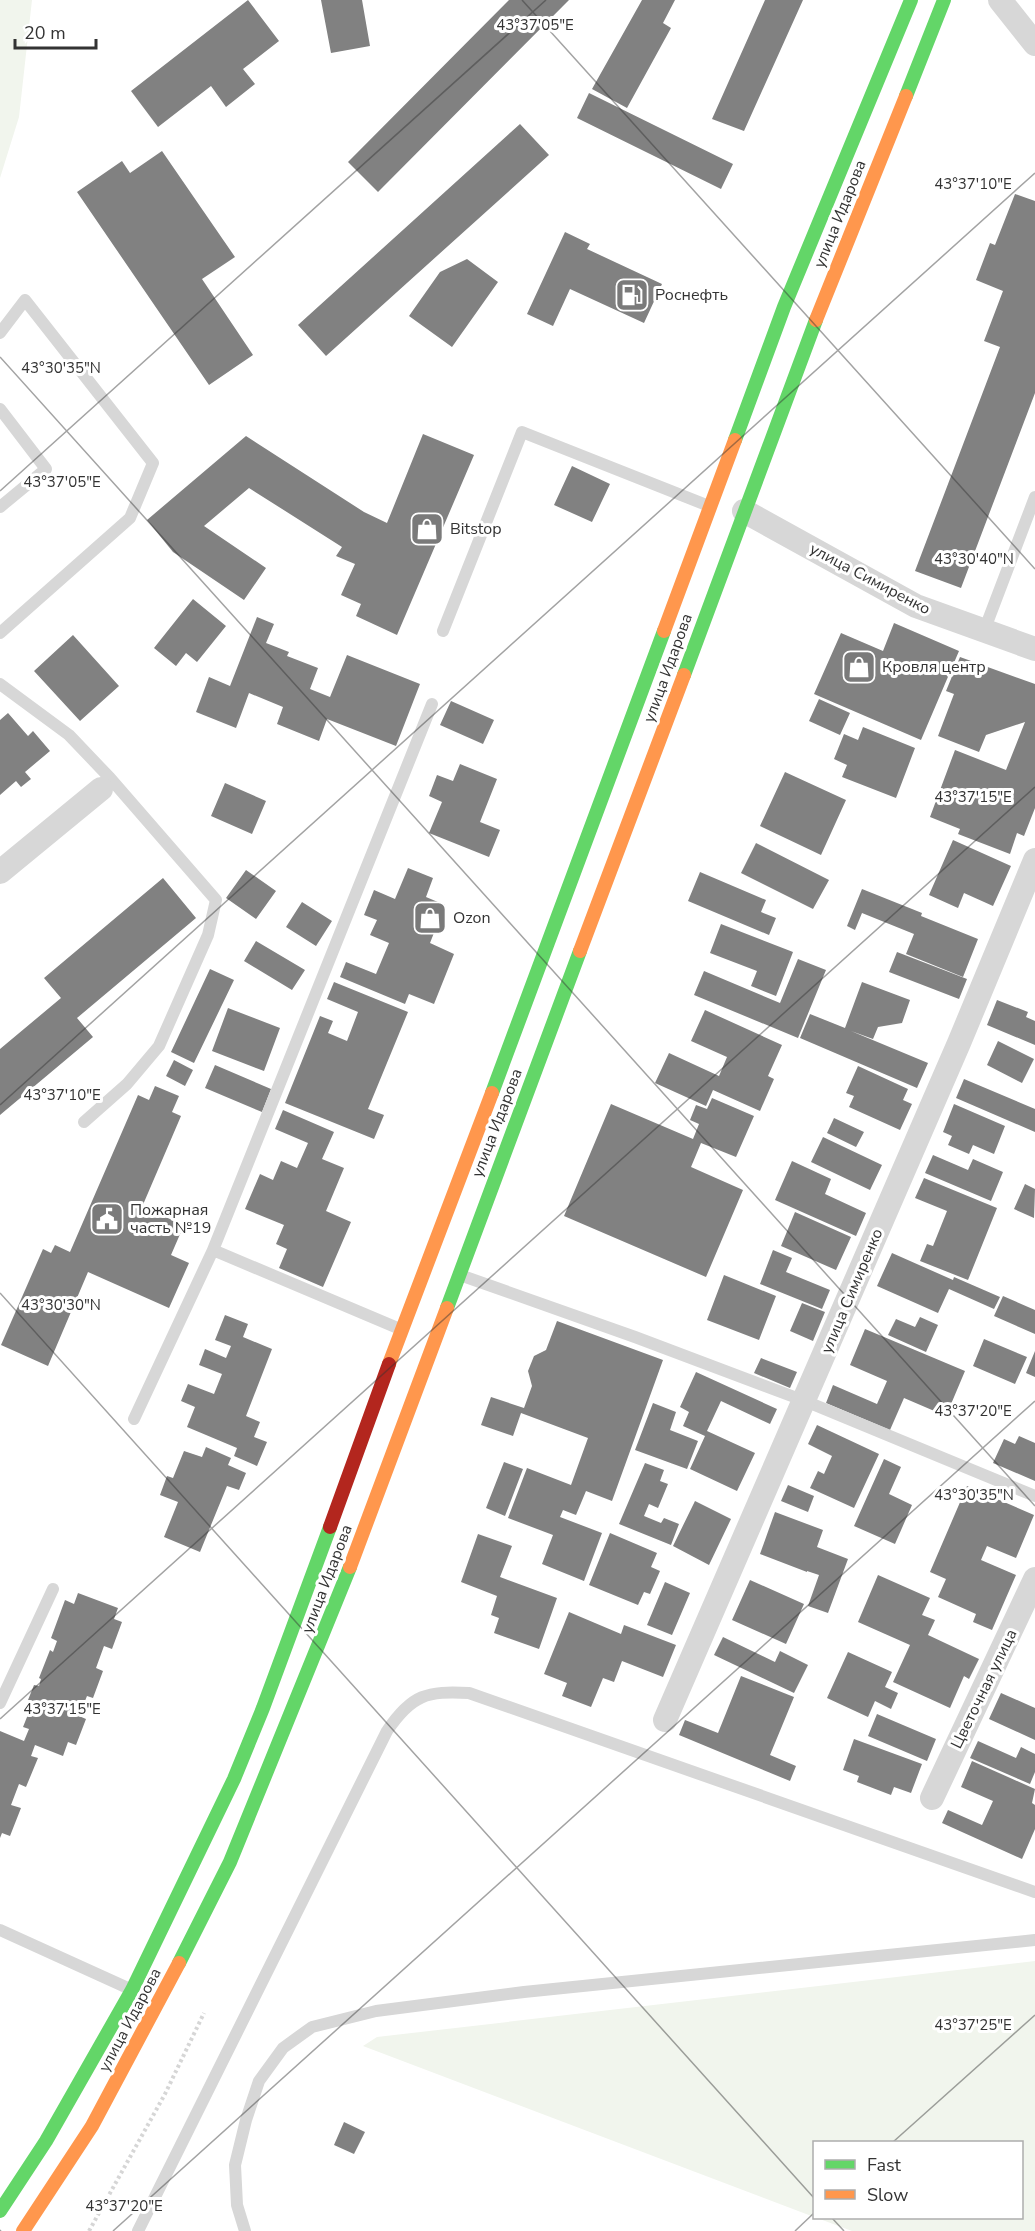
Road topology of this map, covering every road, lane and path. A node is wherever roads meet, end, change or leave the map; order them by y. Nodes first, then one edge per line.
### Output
1 (911, 0) edge
2 (944, 0) edge
3 (1000, 0) edge
4 (1035, 45) edge
5 (0, 333) edge
6 (0, 409) edge
7 (1035, 497) edge
8 (0, 507) edge
9 (710, 507) junction
10 (744, 511) junction
11 (443, 631) dead end
12 (984, 631) junction
13 (0, 633) edge
14 (1035, 649) edge
15 (0, 685) edge
16 (432, 704) dead end
17 (106, 784) junction
18 (1035, 860) edge
19 (0, 872) edge
20 (84, 1122) dead end
21 (213, 1250) junction
22 (458, 1274) junction
23 (402, 1330) junction
24 (805, 1401) junction
25 (134, 1419) dead end
26 (1035, 1496) edge
27 (1035, 1579) edge
28 (53, 1588) dead end
29 (0, 1703) edge
30 (666, 1720) dead end
31 (932, 1798) dead end
32 (1035, 1892) edge
33 (0, 1930) edge
34 (1035, 1940) edge
35 (132, 1990) junction
36 (204, 2013) dead end
37 (0, 2211) edge
38 (23, 2231) edge
39 (88, 2231) edge
40 (138, 2231) edge
41 (245, 2231) edge

1 - 9 main road, улица Идарова
2 - 10 main road, улица Идарова
3 - 4 street
5 - 13 lane
6 - 8 lane
7 - 12 lane
9 - 11 lane
9 - 23 main road, улица Идарова
10 - 12 street, улица Симиренко
10 - 22 main road, улица Идарова
12 - 14 street, улица Симиренко
15 - 17 lane
16 - 21 lane
17 - 19 street
17 - 20 lane
18 - 24 street, улица Симиренко
21 - 23 lane
21 - 25 lane
22 - 24 lane
22 - 38 main road, улица Идарова
23 - 35 main road, улица Идарова
24 - 26 lane
24 - 30 street, улица Симиренко
27 - 31 street, Цветочная улица
28 - 29 lane
32 - 40 lane
33 - 35 lane
34 - 41 lane
35 - 37 main road, улица Идарова
36 - 39 path

